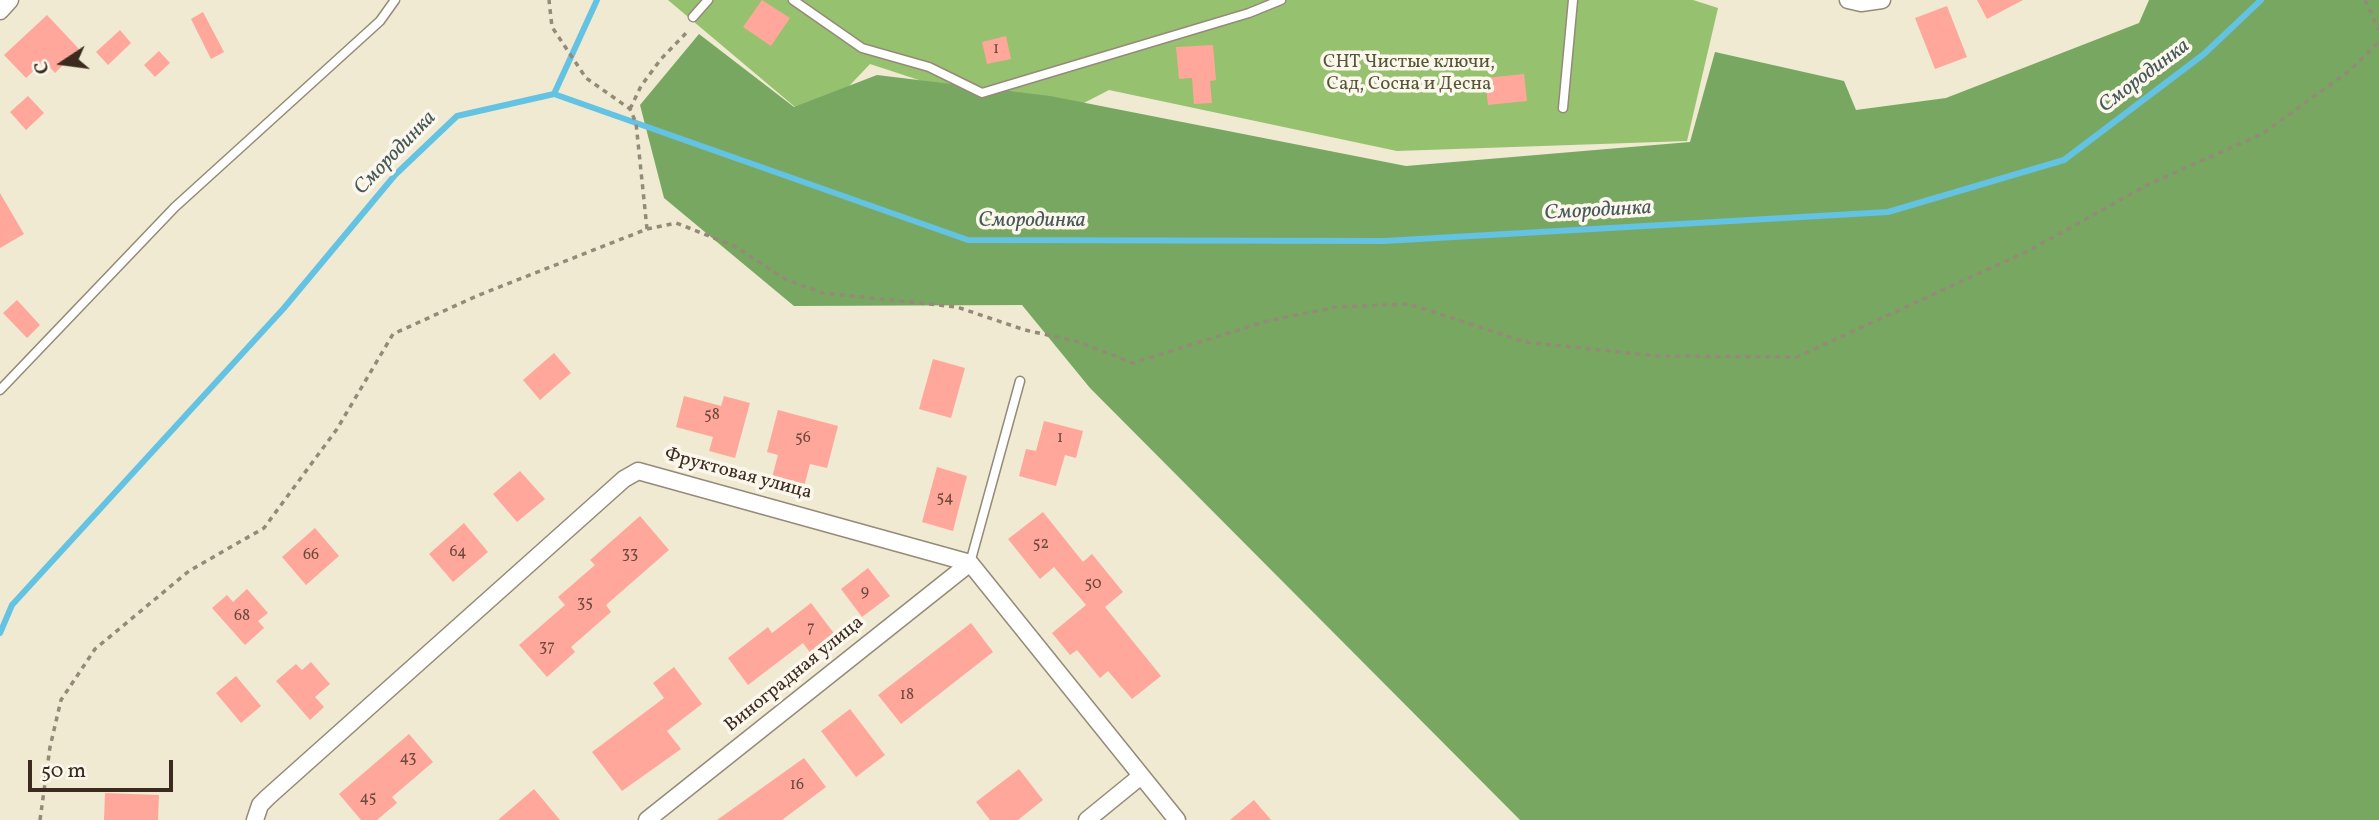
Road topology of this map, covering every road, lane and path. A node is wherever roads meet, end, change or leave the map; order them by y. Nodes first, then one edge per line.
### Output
1 (10, 0) edge
2 (395, 0) edge
3 (549, 0) edge
4 (708, 0) edge
5 (793, 0) edge
6 (1281, 0) edge
7 (1573, 0) edge
8 (1848, 0) edge
9 (1882, 0) edge
10 (2365, 0) edge
11 (0, 11) edge
12 (693, 17) joint
13 (2379, 30) edge
14 (2379, 42) edge
15 (1563, 108) dead end
16 (630, 109) junction
17 (647, 229) junction
18 (1020, 381) dead end
19 (0, 390) edge
20 (970, 563) junction
21 (1142, 776) junction
22 (40, 820) edge
23 (254, 820) edge
24 (647, 820) edge
25 (1087, 820) edge
26 (1177, 820) edge

1 - 11 street
2 - 19 lane
3 - 16 path
4 - 12 lane
5 - 6 lane
7 - 15 lane
8 - 9 street
10 - 13 path
12 - 16 path
14 - 17 path
16 - 17 path
17 - 22 path
18 - 20 lane
20 - 21 street
20 - 23 street, Фруктовая улица
20 - 24 street, Виноградная улица
21 - 25 street
21 - 26 street

